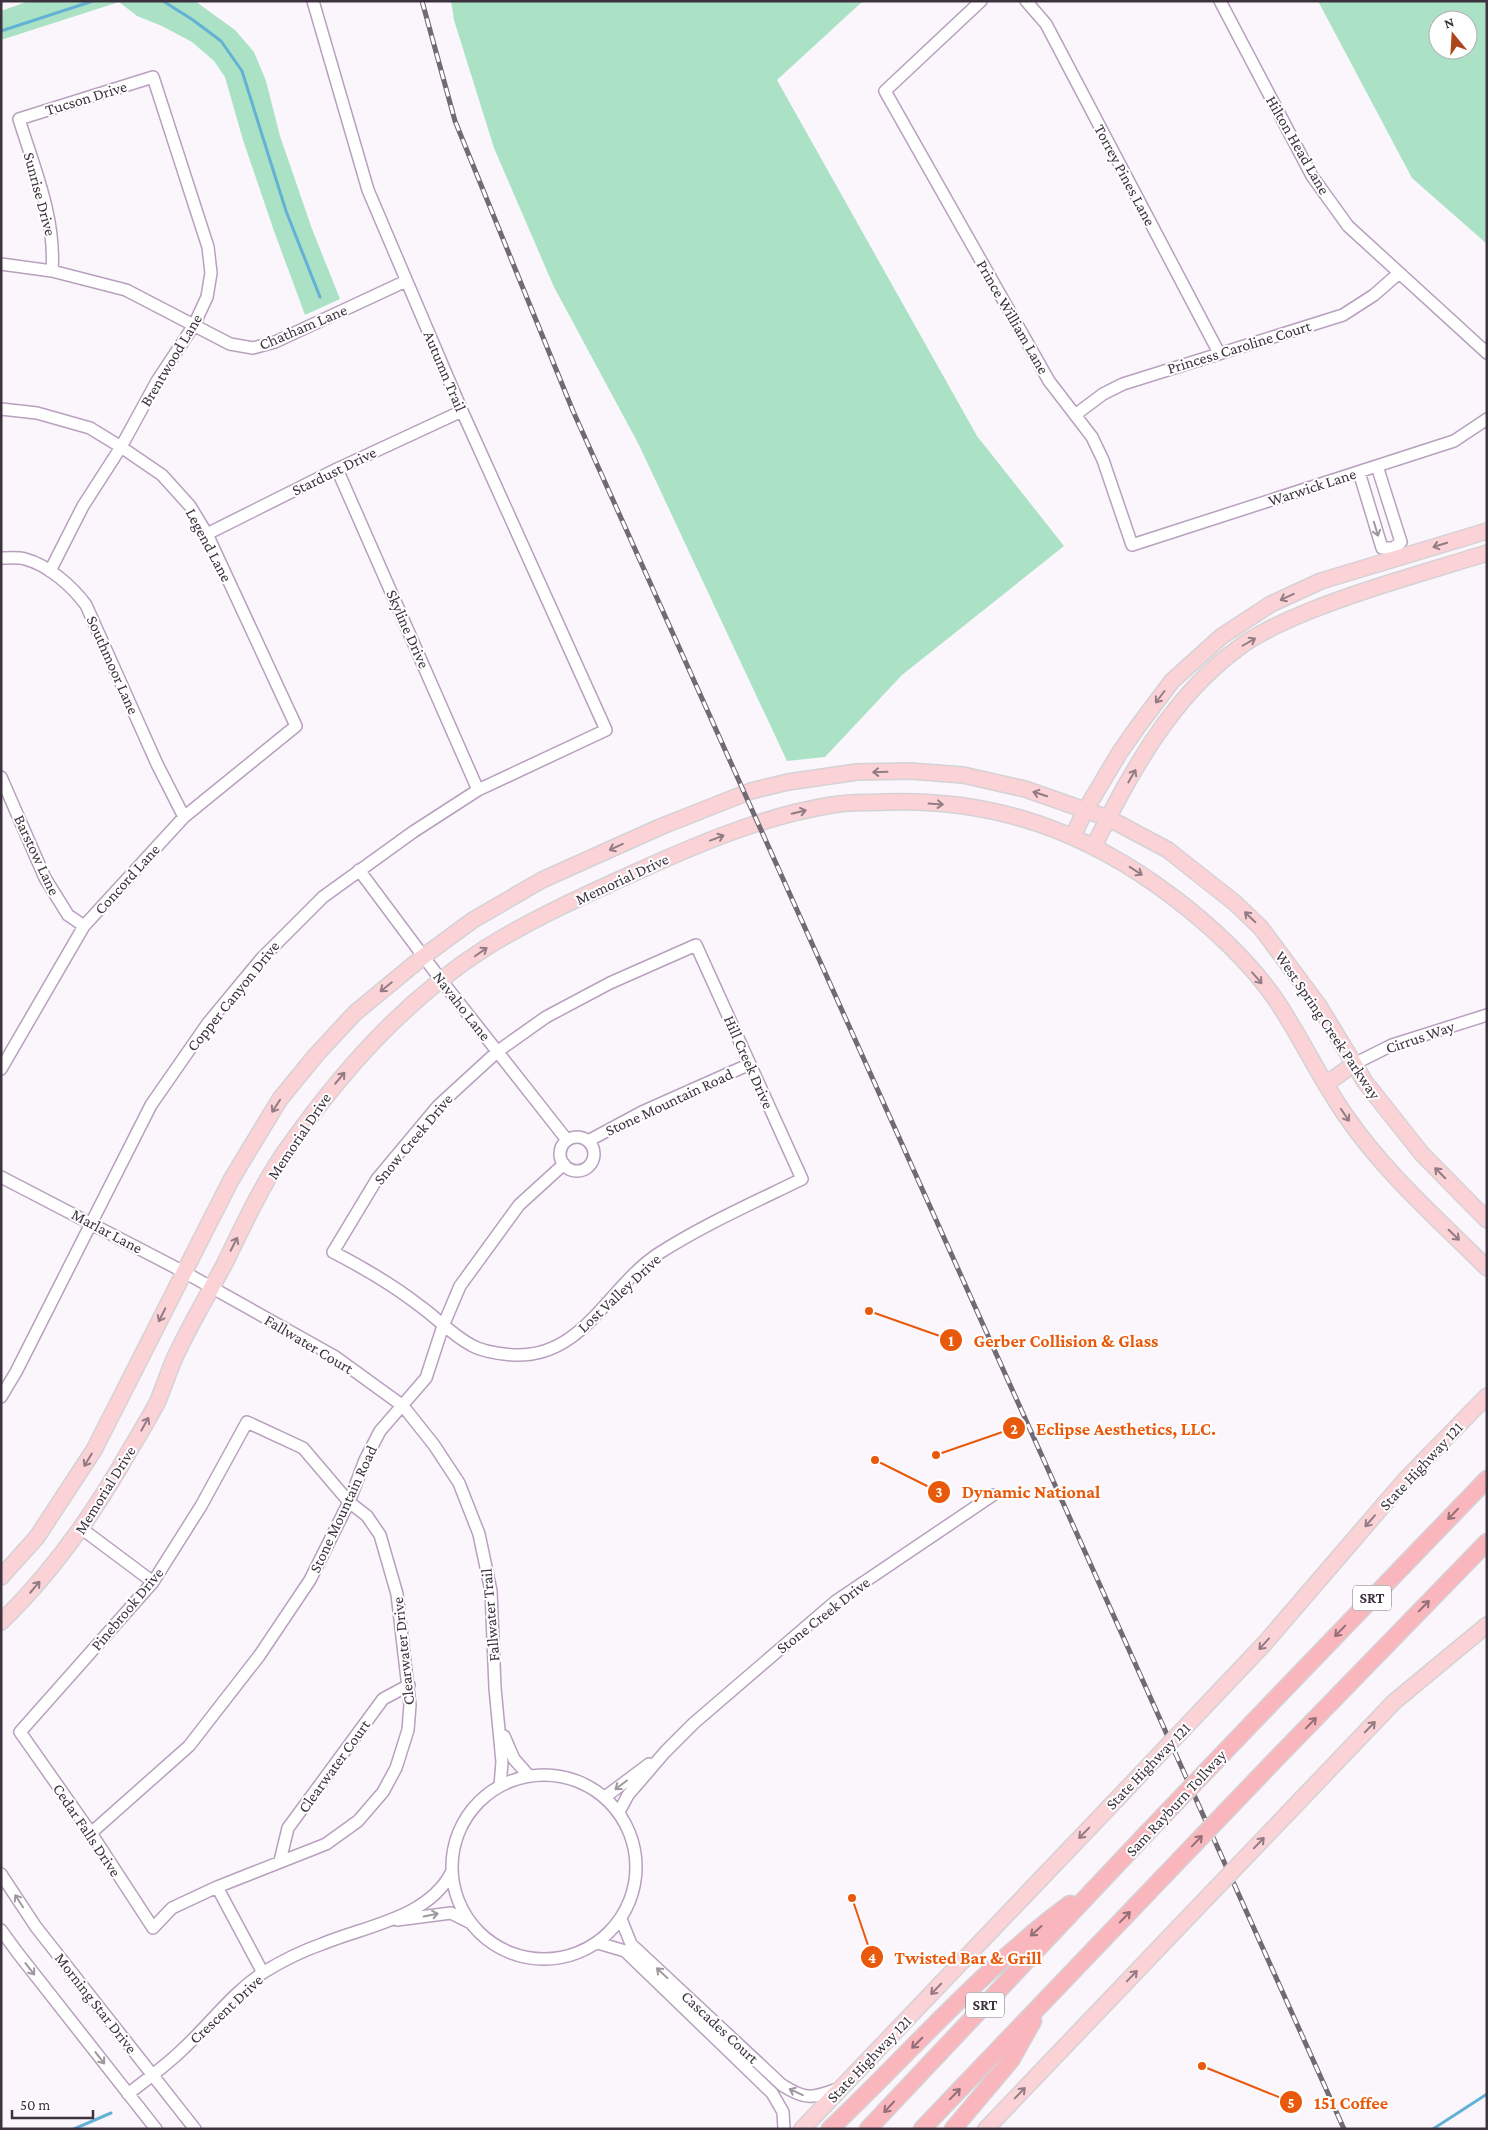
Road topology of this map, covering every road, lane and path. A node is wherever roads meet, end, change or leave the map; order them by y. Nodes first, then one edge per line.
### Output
1 (314, 1) edge
2 (981, 1) edge
3 (1026, 1) edge
4 (1220, 1) edge
5 (154, 77) joint
6 (19, 119) joint
7 (1, 264) edge
8 (52, 271) junction
9 (1399, 273) junction
10 (406, 281) junction
11 (194, 325) junction
12 (1219, 353) junction
13 (1487, 353) edge
14 (1, 409) edge
15 (462, 410) junction
16 (1075, 415) junction
17 (1487, 419) edge
18 (120, 447) junction
19 (1377, 466) junction
20 (337, 469) junction
21 (1359, 472) junction
22 (1487, 531) edge
23 (207, 534) junction
24 (1132, 545) joint
25 (1487, 553) edge
26 (1395, 554) junction
27 (1, 558) edge
28 (1371, 566) junction
29 (50, 571) junction
30 (1378, 588) junction
31 (1218, 640) junction
32 (1231, 654) junction
33 (296, 726) joint
34 (606, 730) joint
35 (1, 776) edge
36 (478, 790) junction
37 (751, 790) joint
38 (1086, 809) junction
39 (184, 816) junction
40 (1108, 818) junction
41 (764, 820) joint
42 (1073, 836) junction
43 (1094, 846) junction
44 (359, 870) junction
45 (84, 926) junction
46 (696, 945) joint
47 (424, 956) junction
48 (441, 980) junction
49 (1487, 1015) edge
50 (498, 1051) junction
51 (750, 1064) junction
52 (1354, 1064) junction
53 (1, 1069) edge
54 (1326, 1084) junction
55 (567, 1140) junction
56 (588, 1141) junction
57 (564, 1164) junction
58 (1, 1177) edge
59 (802, 1179) joint
60 (1487, 1220) edge
61 (92, 1223) junction
62 (333, 1252) joint
63 (1487, 1268) edge
64 (184, 1272) junction
65 (212, 1287) junction
66 (443, 1326) junction
67 (1487, 1396) edge
68 (1, 1397) edge
69 (403, 1406) junction
70 (247, 1422) joint
71 (1487, 1479) edge
72 (993, 1494) dead end
73 (349, 1502) junction
74 (82, 1529) junction
75 (1487, 1542) edge
76 (1, 1577) edge
77 (153, 1582) junction
78 (1, 1622) edge
79 (1487, 1625) edge
80 (408, 1684) junction
81 (500, 1728) junction
82 (20, 1732) joint
83 (665, 1752) junction
84 (529, 1776) junction
85 (500, 1786) junction
86 (605, 1797) junction
87 (619, 1812) junction
88 (91, 1833) junction
89 (280, 1861) junction
90 (451, 1873) junction
91 (1, 1874) edge
92 (1102, 1881) junction
93 (217, 1887) junction
94 (621, 1919) junction
95 (390, 1920) junction
96 (469, 1922) junction
97 (153, 1928) joint
98 (1, 1930) edge
99 (598, 1943) junction
100 (263, 1973) junction
101 (1043, 2002) junction
102 (152, 2076) junction
103 (842, 2087) junction
104 (128, 2094) junction
105 (1002, 2112) junction
106 (156, 2129) edge
107 (195, 2129) edge
108 (784, 2129) edge
109 (802, 2129) edge
110 (830, 2129) edge
111 (868, 2129) edge
112 (922, 2129) edge
113 (952, 2129) edge
114 (986, 2129) edge
115 (998, 2129) edge

1 - 10 street, Autumn Trail
2 - 16 street, Prince William Lane
3 - 12 street, Torrey Pines Lane
4 - 9 street, Hilton Head Lane
5 - 6 street, Tucson Drive
5 - 11 street, Brentwood Lane
6 - 8 street, Sunrise Drive
7 - 8 street, Chatham Lane
8 - 11 street, Chatham Lane
9 - 12 street, Princess Caroline Court
9 - 13 street, Hilton Head Lane
10 - 11 street, Chatham Lane
10 - 15 street, Autumn Trail
11 - 18 street, Brentwood Lane
12 - 16 street, Princess Caroline Court
14 - 18 street, Legend Lane
15 - 20 street, Stardust Drive
15 - 34 street, Autumn Trail
16 - 24 street, Prince William Lane
17 - 19 street, Warwick Lane
18 - 23 street, Legend Lane
18 - 29 street, Brentwood Lane
19 - 21 street, Warwick Lane
19 - 26 street
20 - 23 street, Stardust Drive
20 - 36 street, Skyline Drive
21 - 24 street, Warwick Lane
21 -> 26 street
22 -> 26 main road
23 - 33 street, Legend Lane
25 - 30 main road
26 - 28 main road
27 - 29 street, Southmoor Lane
28 - 30 main road
28 -> 31 main road
29 - 39 street, Southmoor Lane
32 -> 30 main road
31 - 32 main road
31 -> 38 main road
40 -> 32 main road
33 - 39 street, Concord Lane
34 - 36 street, Copper Canyon Drive
35 - 45 street, Barstow Lane
36 - 44 street, Copper Canyon Drive
38 -> 37 main road, West Spring Creek Parkway
37 -> 47 main road, Memorial Drive
38 - 40 main road, West Spring Creek Parkway
38 - 42 main road
39 - 45 street, Concord Lane
40 - 43 main road
52 -> 40 main road, West Spring Creek Parkway
41 -> 42 main road, West Spring Creek Parkway
48 -> 41 main road, Memorial Drive
42 - 43 main road, West Spring Creek Parkway
43 -> 54 main road, West Spring Creek Parkway
44 - 47 street, Navaho Lane
44 - 61 street, Copper Canyon Drive
45 - 53 street, Concord Lane
46 - 50 street, Snow Creek Drive
46 - 51 street, Hill Creek Drive
47 - 48 street, Navaho Lane
47 -> 64 main road, Memorial Drive
48 - 50 street, Navaho Lane
65 -> 48 main road, Memorial Drive
49 - 52 street, Cirrus Way
50 - 55 street, Navaho Lane
50 - 62 street, Snow Creek Drive
51 - 56 street, Stone Mountain Road
51 - 59 street, Hill Creek Drive
52 - 54 main road
60 -> 52 main road, West Spring Creek Parkway
54 -> 63 main road, West Spring Creek Parkway
55 - 56 street, Stone Mountain Road
55 - 57 street
56 - 57 street, Stone Mountain Road
57 - 66 street, Stone Mountain Road
58 - 61 street, Marlar Lane
59 - 66 street, Lost Valley Drive
61 - 64 street, Marlar Lane
61 - 68 street, Copper Canyon Drive
62 - 66 street, Lost Valley Drive
64 - 65 street, Marlar Lane
64 -> 76 main road, Memorial Drive
65 - 69 street, Fallwater Court
74 -> 65 main road, Memorial Drive
66 - 69 street, Stone Mountain Road
67 -> 103 main road, State Highway 121, bridge
69 - 73 street, Stone Mountain Road
69 - 81 street, Fallwater Trail
70 - 73 street, Clearwater Drive
70 - 77 street, Pinebrook Drive
71 -> 92 highway, Sam Rayburn Tollway / SRT, bridge
72 - 83 street, Stone Creek Drive
73 - 80 street, Clearwater Drive
73 - 88 street, Stone Mountain Road
74 - 77 street
78 -> 74 main road, Memorial Drive
101 -> 75 highway, SRT, bridge
77 - 82 street, Pinebrook Drive
105 -> 79 main road, bridge
80 - 89 street, Clearwater Court
80 - 89 street, Clearwater Drive
81 - 84 street, Fallwater Trail
81 - 85 street, Fallwater Trail
82 - 88 street, Cedar Falls Drive
83 -> 86 street, Stone Creek Drive
83 - 87 street, Stone Creek Drive
84 - 85 street
84 - 86 street
85 - 90 street
86 - 87 street
87 - 94 street
88 - 97 street, Cedar Falls Drive
89 - 93 street, Clearwater Drive
90 - 95 street, Crescent Drive
90 - 96 street
102 -> 91 street, Morning Star Drive
92 -> 110 highway
92 -> 111 highway, Sam Rayburn Tollway / SRT
93 - 97 street, Clearwater Drive
93 - 100 street
94 - 99 street
103 -> 94 street, Cascades Court
95 -> 96 street, Crescent Drive
95 - 100 street, Crescent Drive
96 - 99 street
98 -> 104 street, Morning Star Drive
99 - 108 street, Cascades Court
100 - 102 street, Crescent Drive
112 -> 101 highway, SRT
101 - 113 highway
102 - 104 street, Crescent Drive
102 - 107 street, Morning Star Drive
103 - 109 main road, State Highway 121
104 - 106 street, Morning Star Drive
105 - 114 main road
105 - 115 street

